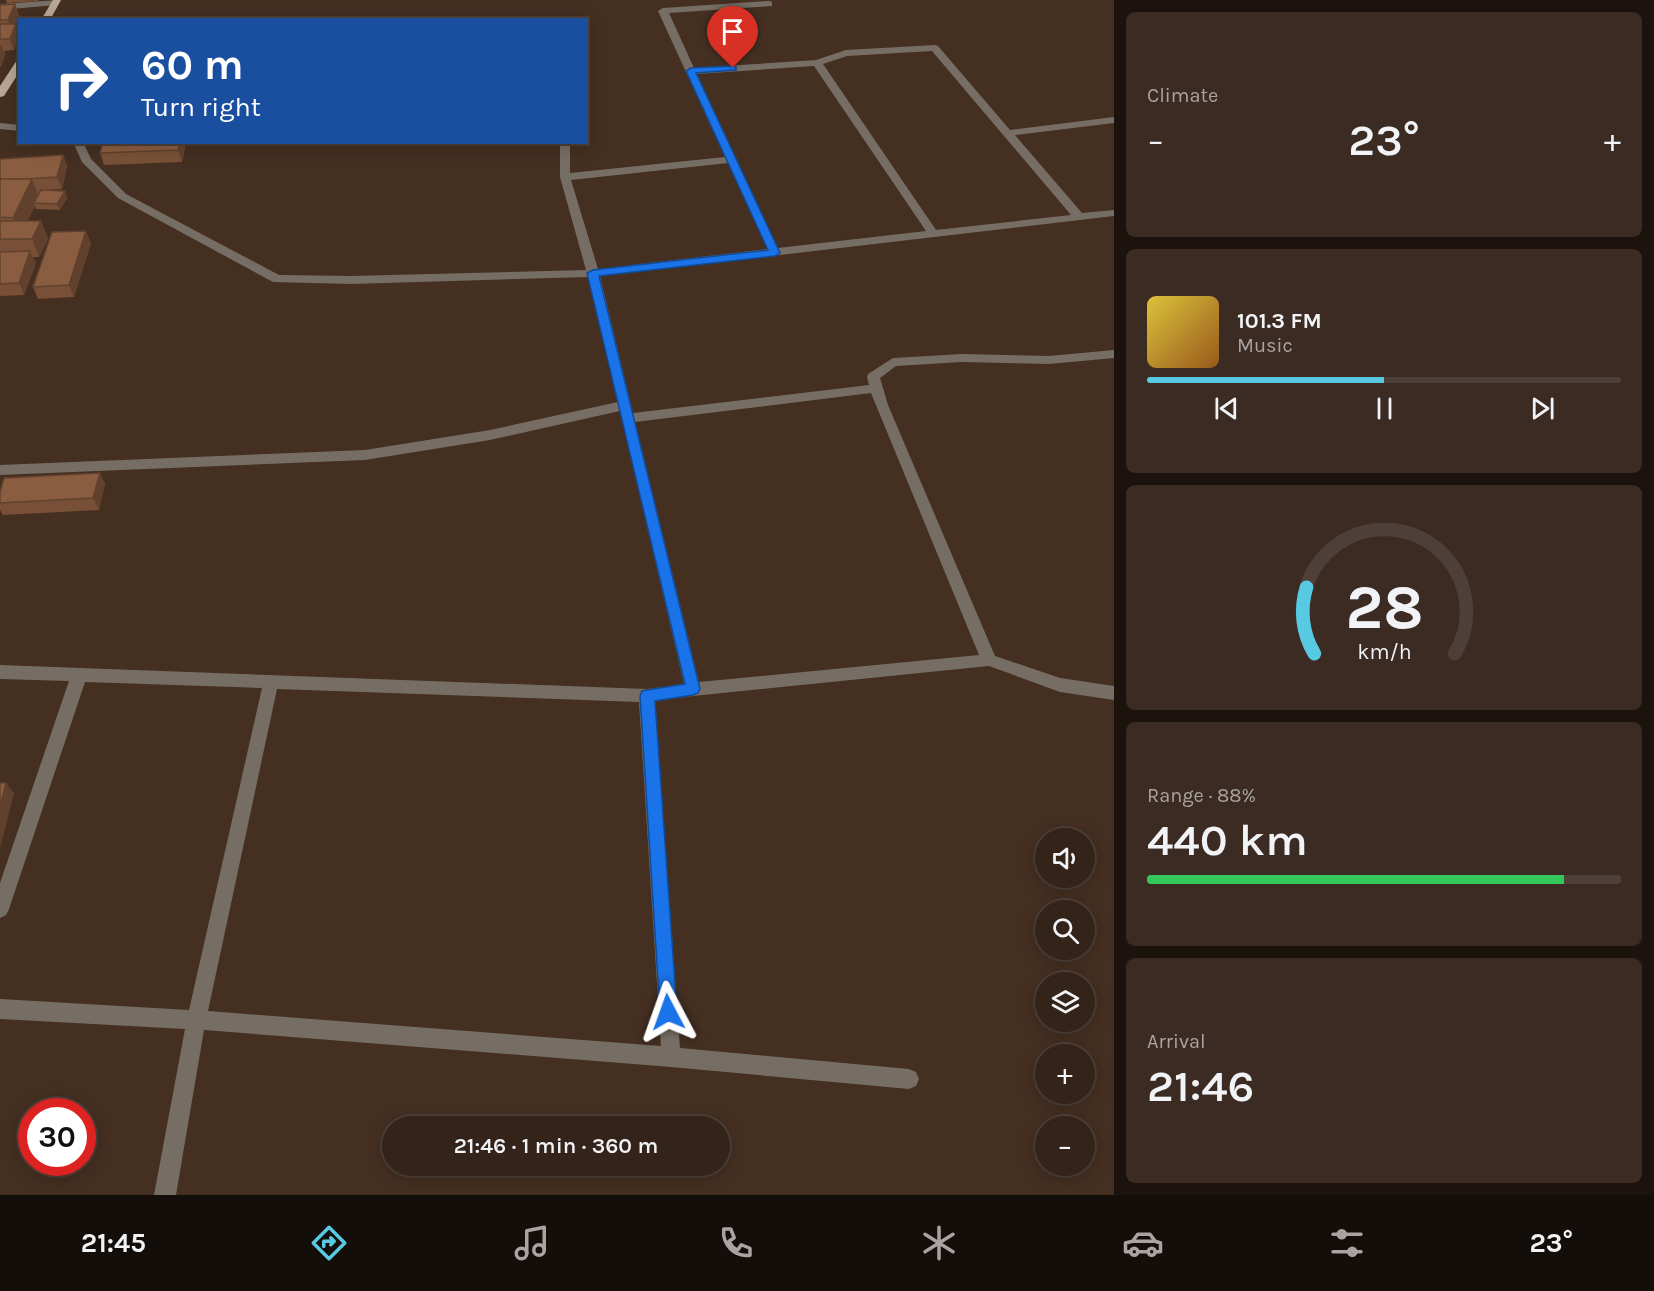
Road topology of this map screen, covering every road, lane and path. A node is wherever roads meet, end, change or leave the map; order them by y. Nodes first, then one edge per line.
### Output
1 (666, 0) edge
2 (56, 1) edge
3 (769, 4) dead end
4 (0, 7) edge
5 (663, 11) junction
6 (46, 18) edge
7 (817, 63) junction
8 (18, 65) edge
9 (691, 71) junction
10 (2, 88) edge
11 (1114, 120) edge
12 (0, 126) edge
13 (18, 128) edge
14 (1007, 133) junction
15 (79, 144) edge
16 (565, 144) edge
17 (732, 159) junction
18 (565, 177) junction
19 (1114, 213) edge
20 (1079, 217) junction
21 (933, 234) junction
22 (775, 253) junction
23 (593, 273) junction
24 (1114, 354) edge
25 (876, 388) junction
26 (627, 412) junction
27 (0, 470) edge
28 (989, 660) junction
29 (0, 672) edge
30 (79, 675) junction
31 (272, 682) junction
32 (693, 689) junction
33 (1114, 693) edge
34 (647, 696) junction
35 (0, 909) edge
36 (0, 1009) edge
37 (196, 1020) junction
38 (671, 1057) junction
39 (909, 1079) dead end
40 (165, 1195) edge

1 - 5 street
2 - 4 street
2 - 6 main road
3 - 5 street
5 - 9 street
7 - 9 street
7 - 14 street
7 - 21 street
8 - 10 main road
9 - 17 street
11 - 14 street
12 - 13 street
14 - 20 street
15 - 23 street
16 - 18 street
17 - 18 street
17 - 22 street
18 - 23 street
19 - 20 street
20 - 21 street
21 - 22 street
22 - 23 street
23 - 26 street
24 - 25 street
25 - 26 street
25 - 28 street
26 - 27 street
26 - 32 street
28 - 32 street
28 - 33 street
29 - 30 street
30 - 31 street
30 - 35 street
31 - 34 street
31 - 37 street
32 - 34 street
34 - 38 street
36 - 37 street
37 - 38 street
37 - 40 street
38 - 39 street

